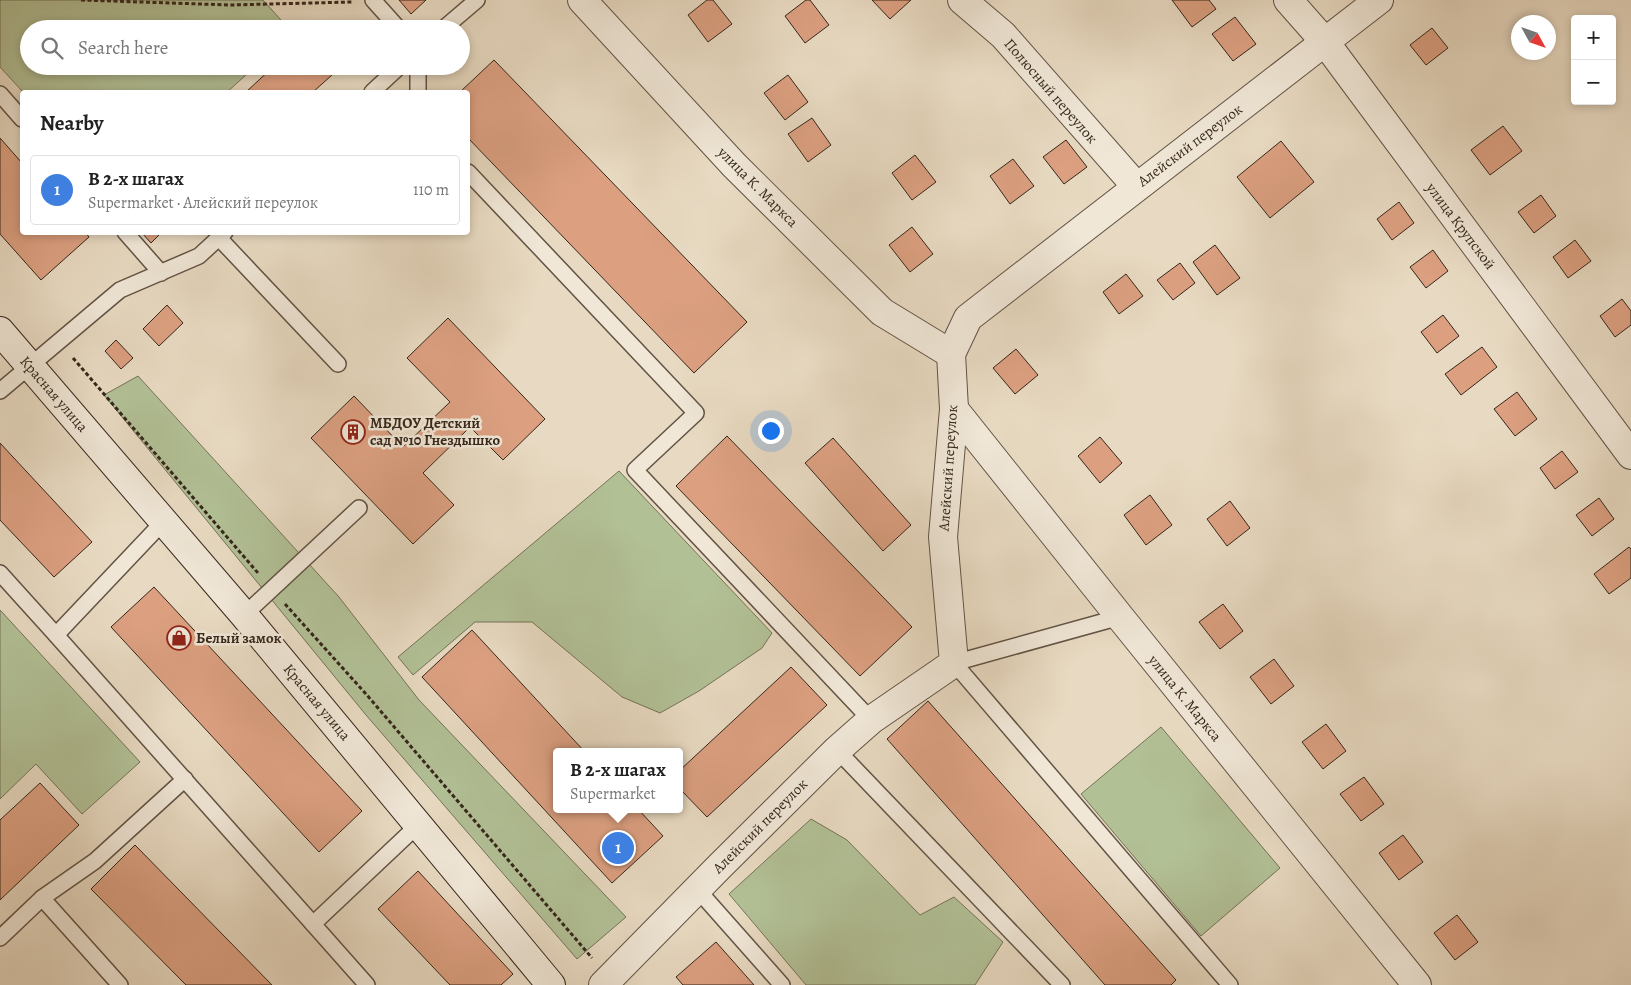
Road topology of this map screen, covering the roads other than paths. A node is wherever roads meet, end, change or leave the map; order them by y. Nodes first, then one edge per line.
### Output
1 (373, 0) edge
2 (477, 0) edge
3 (582, 0) edge
4 (962, 0) edge
5 (1288, 0) edge
6 (1379, 0) edge
7 (391, 20) edge
8 (453, 20) edge
9 (1325, 42) junction
10 (390, 75) edge
11 (418, 75) edge
12 (374, 90) edge
13 (418, 90) edge
14 (0, 94) edge
15 (20, 117) edge
16 (470, 174) edge
17 (1136, 186) junction
18 (128, 235) edge
19 (222, 235) edge
20 (161, 273) junction
21 (0, 331) edge
22 (951, 354) junction
23 (338, 364) dead end
24 (30, 367) junction
25 (0, 391) edge
26 (954, 409) junction
27 (1631, 455) edge
28 (360, 508) dead end
29 (164, 521) junction
30 (0, 573) edge
31 (244, 615) junction
32 (1120, 617) junction
33 (56, 635) junction
34 (954, 663) junction
35 (870, 720) junction
36 (837, 750) junction
37 (185, 779) junction
38 (418, 825) junction
39 (697, 889) junction
40 (42, 898) junction
41 (313, 924) junction
42 (0, 938) edge
43 (606, 982) edge
44 (120, 985) edge
45 (367, 985) edge
46 (551, 985) edge
47 (782, 985) edge
48 (1062, 985) edge
49 (1230, 985) edge
50 (1417, 985) edge

1 - 7 lane
2 - 8 lane
3 - 22 street, улица К. Маркса
4 - 17 street, Полюсный переулок
5 - 9 street, улица Крупской
6 - 9 street, Алейский переулок
9 - 17 street, Алейский переулок
9 - 27 street, улица Крупской
10 - 12 lane
11 - 13 lane
14 - 15 lane
16 - 35 lane
17 - 22 street, Алейский переулок
18 - 20 lane
19 - 20 lane
19 - 23 lane
20 - 24 lane
21 - 24 street, Красная улица
22 - 26 street, Алейский переулок
24 - 25 lane
24 - 29 street, Красная улица
26 - 32 street, улица К. Маркса
26 - 34 street, Алейский переулок
28 - 31 lane
29 - 31 street, Красная улица
29 - 33 lane
30 - 33 lane
31 - 38 street, Красная улица
32 - 34 lane
32 - 50 street, улица К. Маркса
33 - 37 lane
34 - 35 street, Алейский переулок
34 - 49 lane
35 - 36 street, Алейский переулок
36 - 39 street, Алейский переулок
36 - 48 lane
37 - 40 lane
37 - 41 lane
38 - 41 lane
38 - 46 street, Красная улица
39 - 43 street, Алейский переулок
39 - 47 lane
40 - 42 lane
40 - 44 lane
41 - 45 lane

